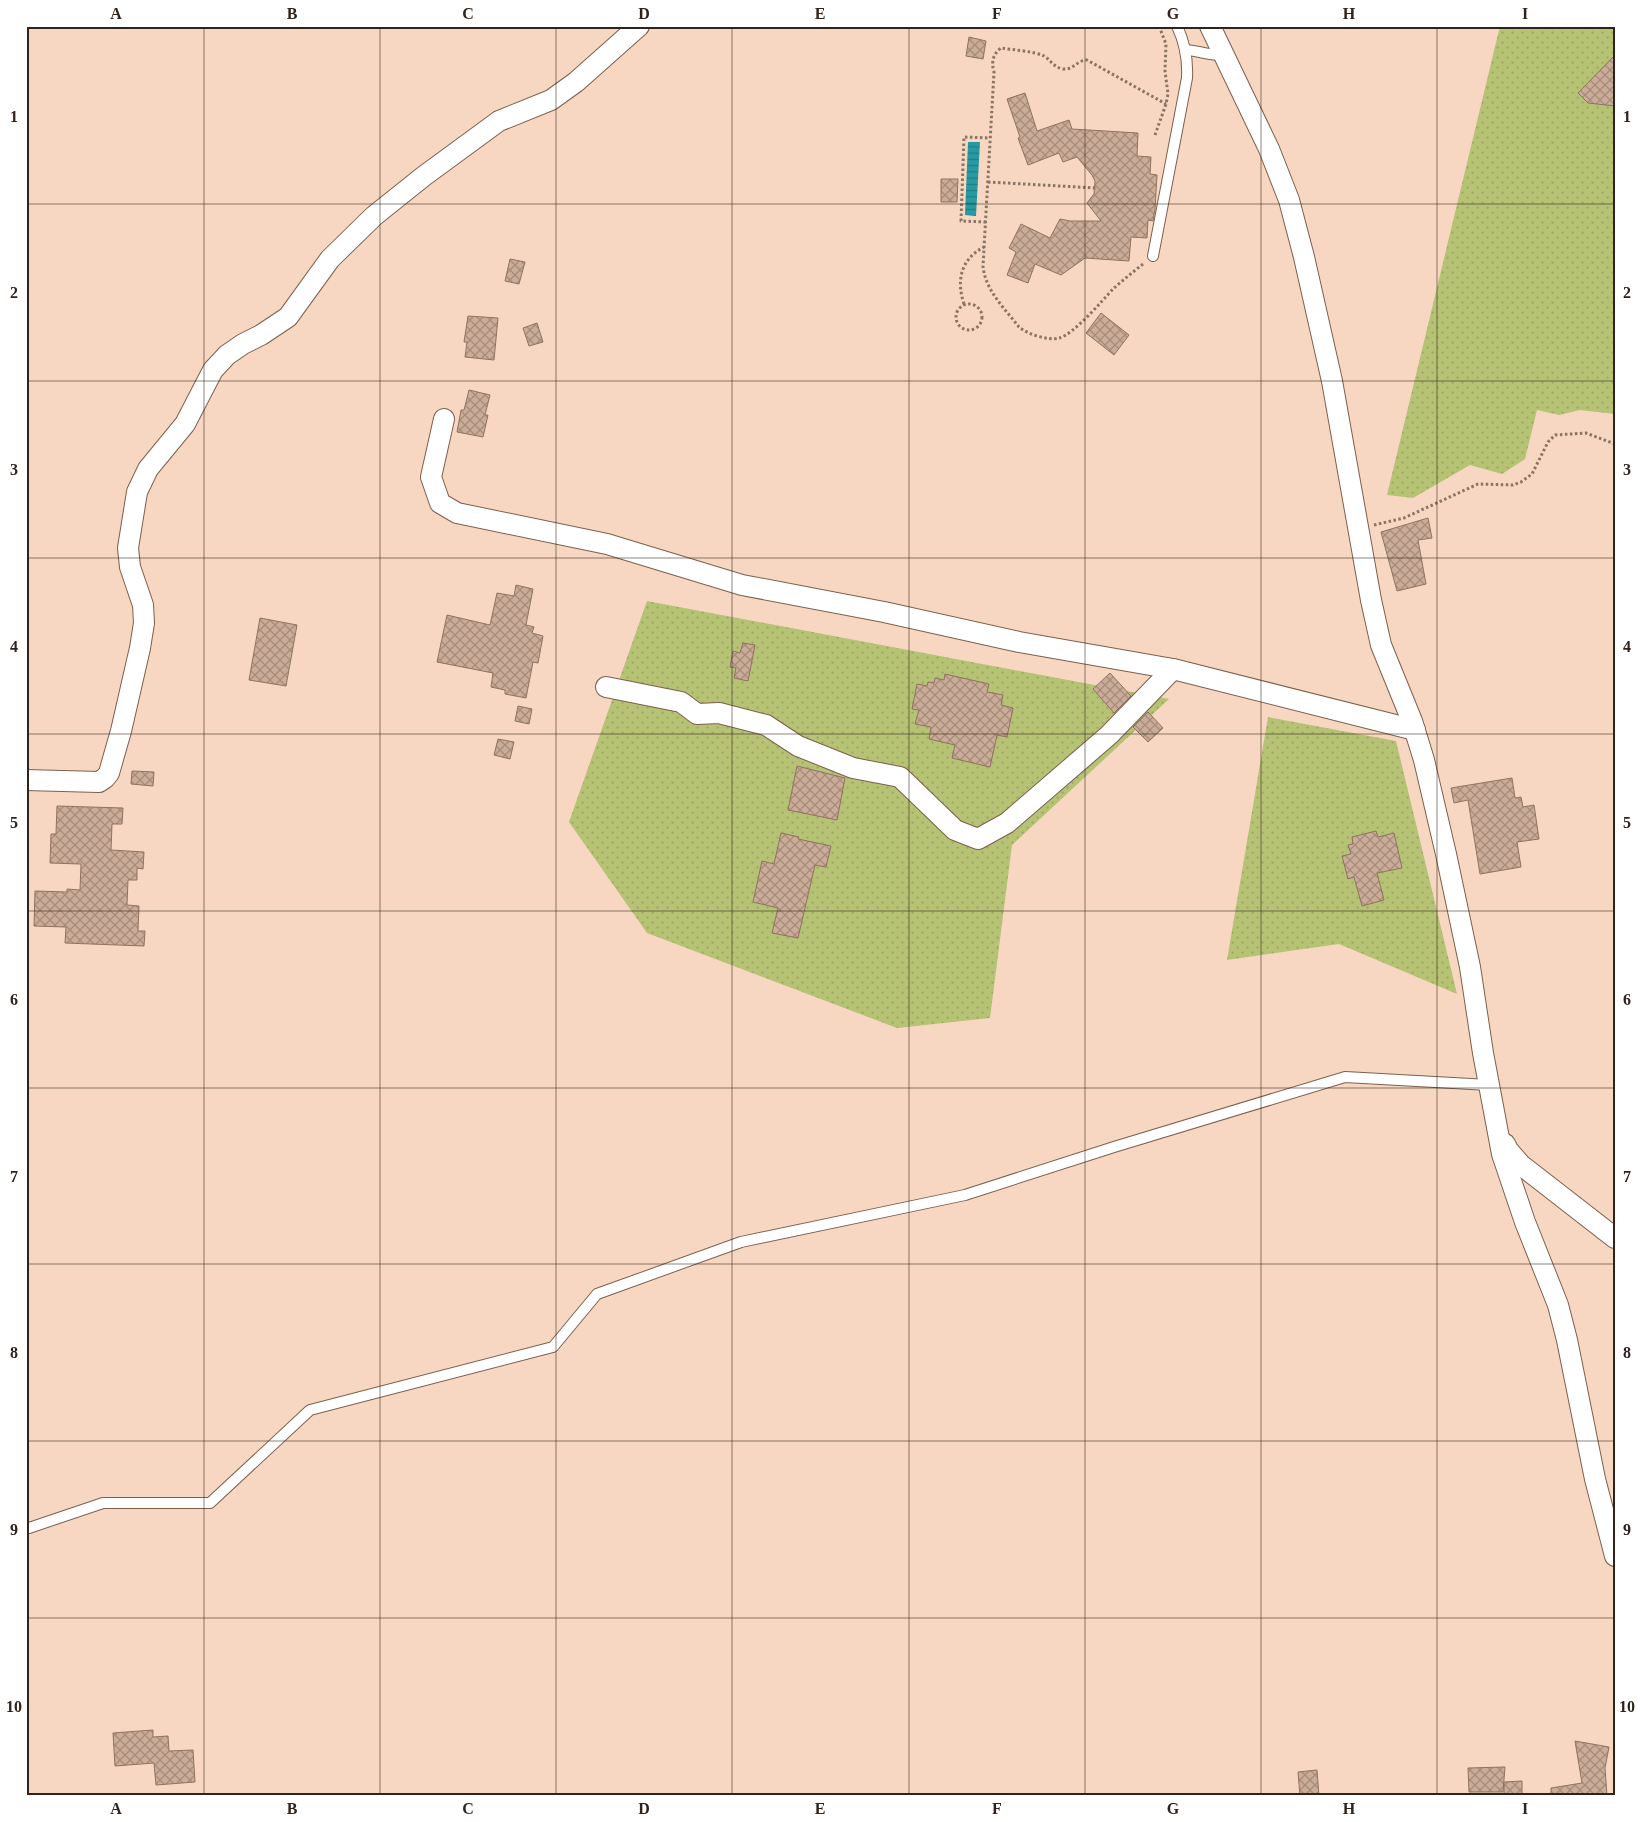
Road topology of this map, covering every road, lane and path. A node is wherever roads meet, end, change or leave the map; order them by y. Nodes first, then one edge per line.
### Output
1 (639, 26) edge
2 (1159, 26) edge
3 (1177, 26) edge
4 (1210, 26) edge
5 (1185, 50) junction
6 (1223, 54) junction
7 (1166, 104) junction
8 (1155, 135) dead end
9 (990, 138) junction
10 (988, 182) junction
11 (1096, 188) dead end
12 (986, 222) junction
13 (985, 246) junction
14 (1153, 256) joint
15 (964, 304) junction
16 (444, 419) dead end
17 (1615, 444) edge
18 (1358, 528) junction
19 (1172, 669) junction
20 (606, 687) dead end
21 (1415, 730) junction
22 (26, 780) edge
23 (1489, 1085) junction
24 (1496, 1126) junction
25 (1615, 1238) edge
26 (26, 1528) edge
27 (1615, 1556) edge

1 - 22 street
2 - 7 path
3 - 5 lane
4 - 6 street
5 - 6 lane
5 - 14 lane
6 - 18 street
7 - 8 path
7 - 9 path
9 - 10 path
9 - 12 path
10 - 11 path
10 - 12 path
12 - 13 path
13 - 14 path
13 - 15 path
15 - 15 path
16 - 19 street
17 - 18 path
18 - 21 street
19 - 20 street
19 - 21 street
21 - 23 street
23 - 24 street
23 - 26 lane
24 - 25 street
24 - 27 street

